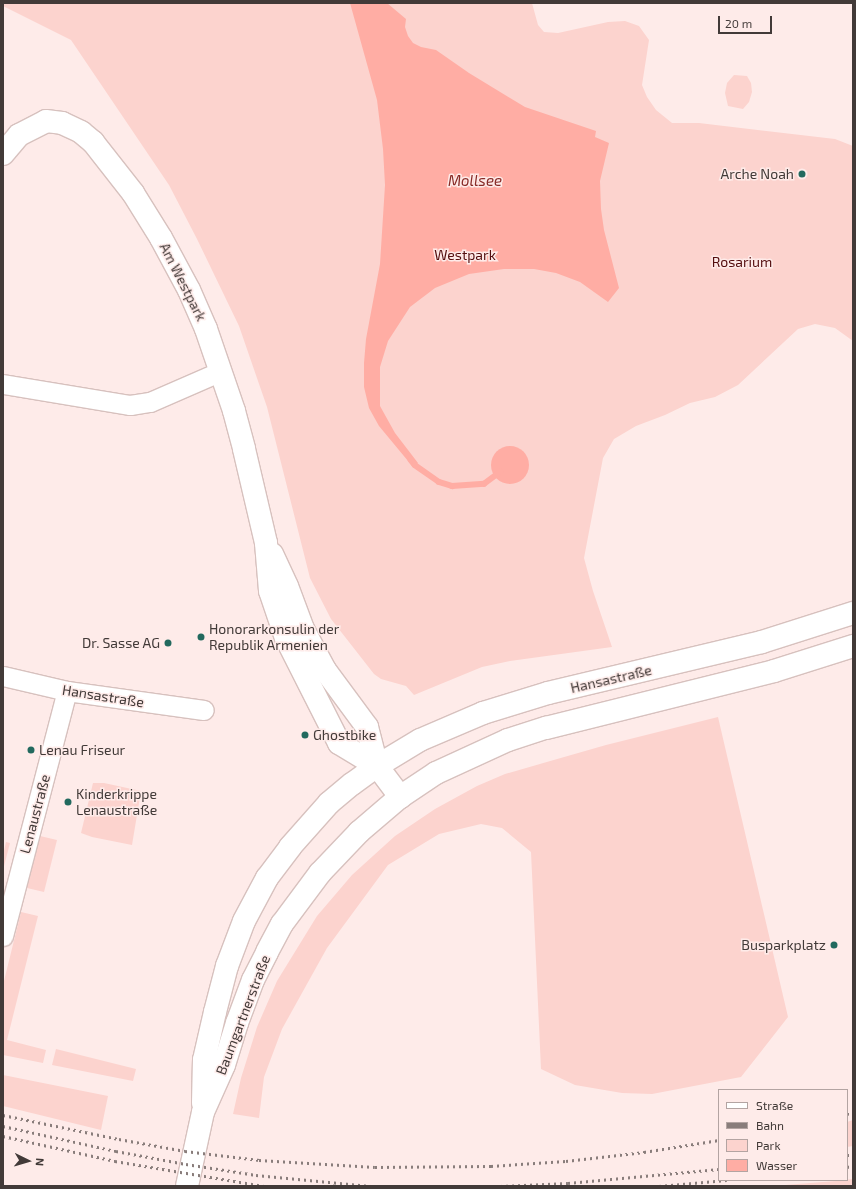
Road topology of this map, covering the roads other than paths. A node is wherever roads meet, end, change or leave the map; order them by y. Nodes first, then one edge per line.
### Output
1 (3, 154) edge
2 (221, 371) junction
3 (3, 384) edge
4 (266, 543) junction
5 (853, 613) edge
6 (853, 646) edge
7 (3, 676) edge
8 (67, 691) junction
9 (204, 710) dead end
10 (377, 766) junction
11 (400, 797) junction
12 (3, 936) edge
13 (203, 1112) junction
14 (187, 1186) edge

1 - 2 main road, Am Westpark
2 - 3 street
2 - 4 main road, Am Westpark
4 - 10 main road, Am Westpark
4 - 10 main road, Am Westpark
5 - 10 main road, Hansastraße
6 - 11 main road
7 - 8 street, Hansastraße
8 - 9 street, Hansastraße
8 - 12 street, Lenaustraße
10 - 11 main road, Am Westpark
10 - 13 main road, Baumgartnerstraße
11 - 13 main road, Baumgartnerstraße
13 - 14 main road, Baumgartnerstraße

